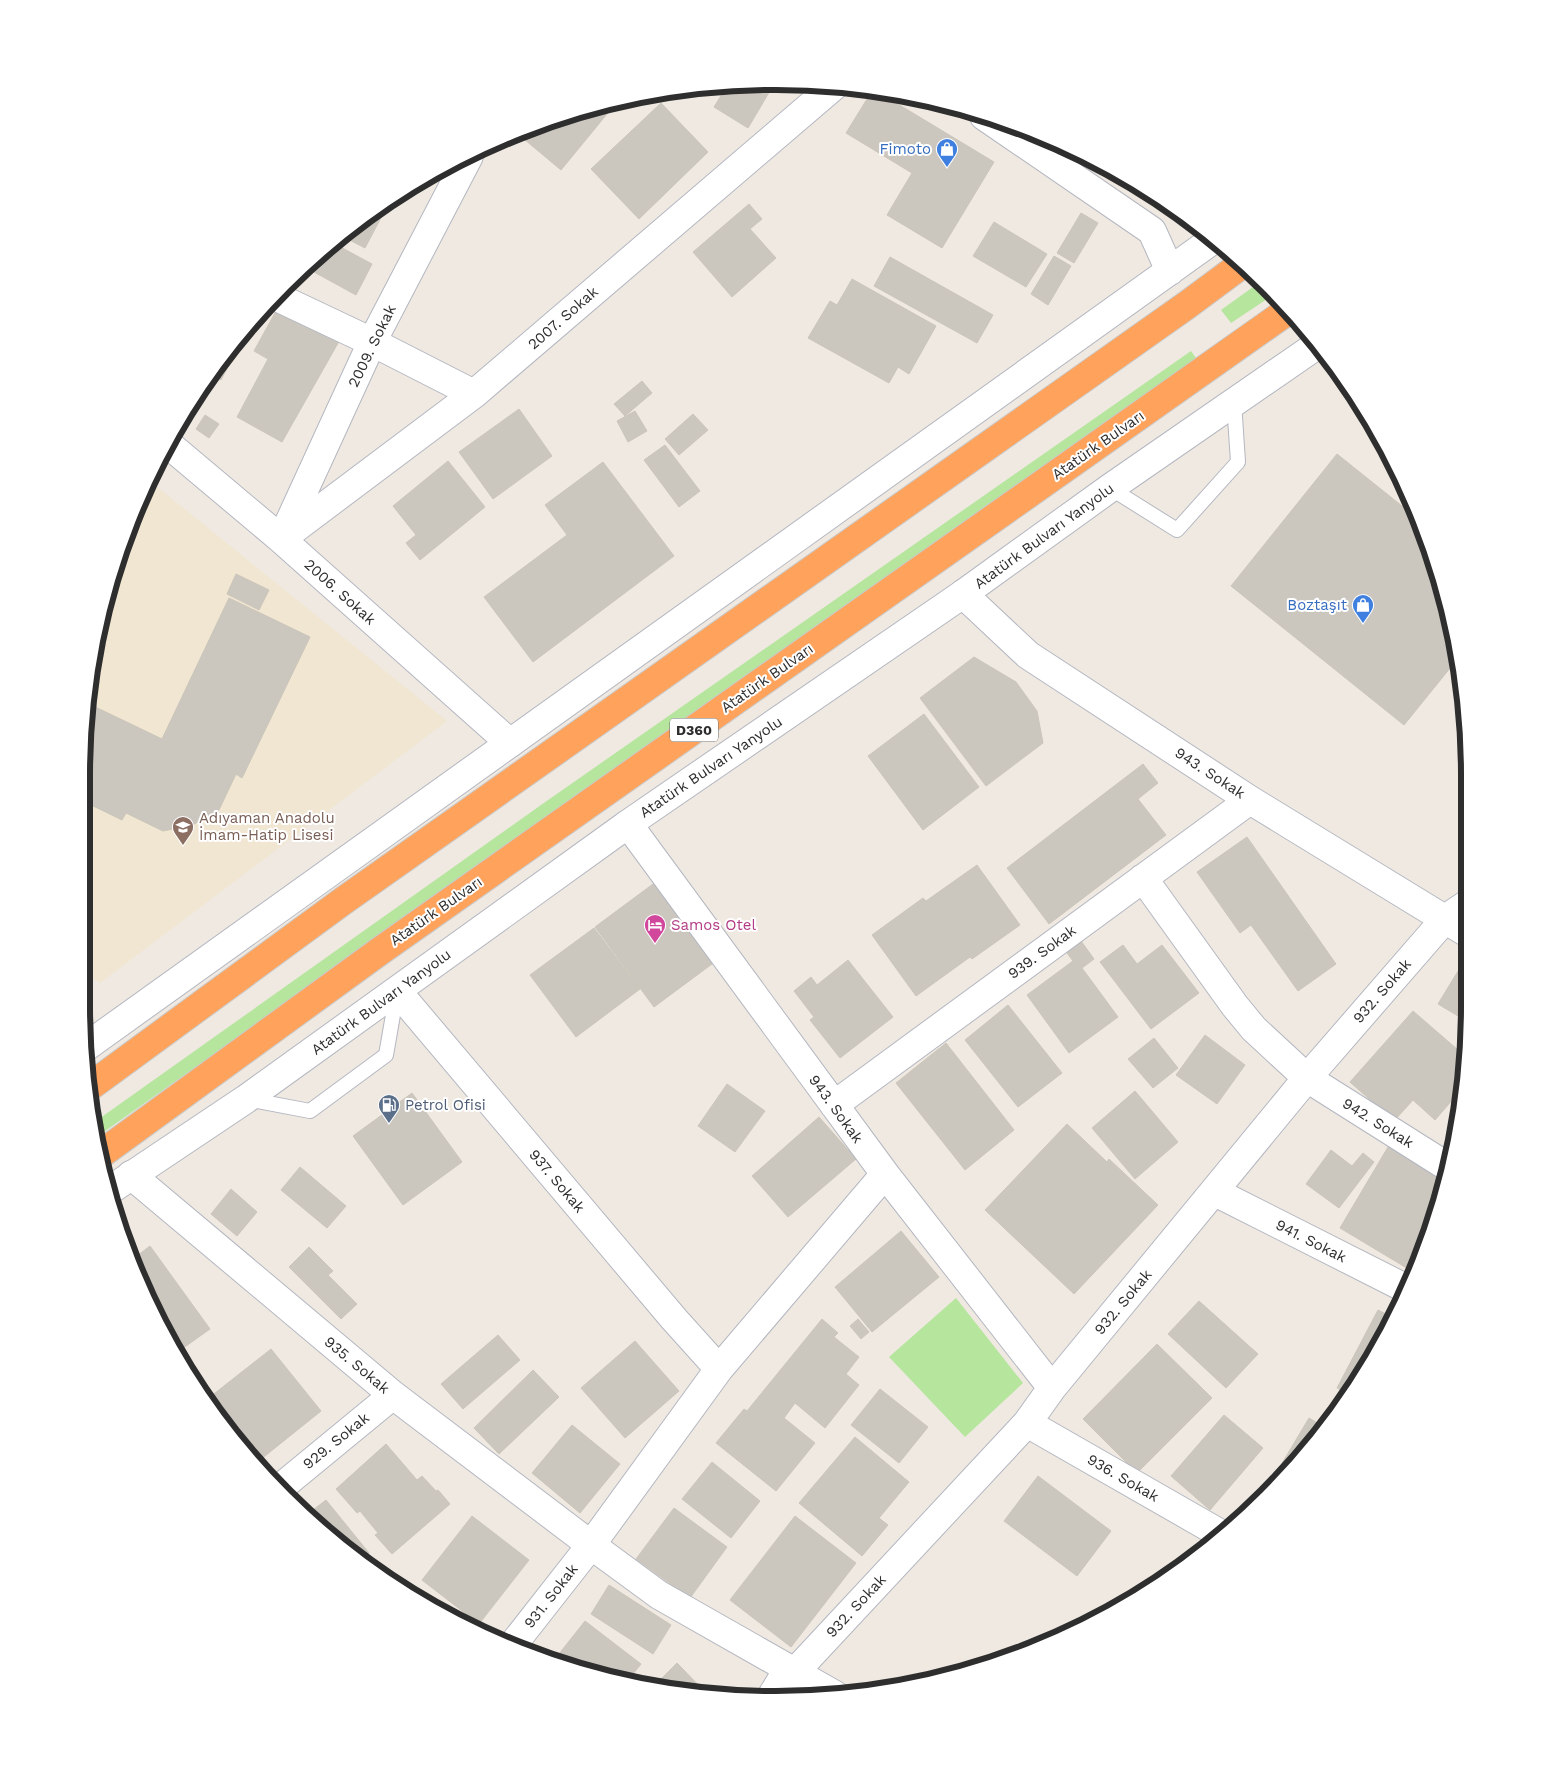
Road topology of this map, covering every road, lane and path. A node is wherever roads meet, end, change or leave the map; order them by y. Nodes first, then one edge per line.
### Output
1 (827, 92) edge
2 (1002, 128) edge
3 (464, 165) edge
4 (1207, 244) edge
5 (1236, 268) edge
6 (1170, 271) junction
7 (283, 300) edge
8 (1282, 315) edge
9 (372, 342) junction
10 (1311, 349) edge
11 (474, 394) junction
12 (1234, 402) junction
13 (174, 449) edge
14 (1110, 488) junction
15 (281, 539) junction
16 (964, 594) junction
17 (510, 743) junction
18 (1250, 800) junction
19 (628, 824) junction
20 (1143, 878) junction
21 (1461, 907) edge
22 (1445, 918) junction
23 (1461, 929) edge
24 (397, 990) junction
25 (91, 1043) edge
26 (1307, 1078) junction
27 (95, 1083) edge
28 (246, 1099) junction
29 (834, 1106) junction
30 (106, 1151) edge
31 (1442, 1163) edge
32 (885, 1174) junction
33 (131, 1175) junction
34 (114, 1187) edge
35 (1215, 1192) junction
36 (1401, 1286) edge
37 (719, 1369) junction
38 (1052, 1388) junction
39 (393, 1395) junction
40 (1026, 1423) junction
41 (285, 1484) edge
42 (1215, 1531) edge
43 (591, 1545) junction
44 (516, 1640) edge
45 (794, 1673) junction
46 (825, 1689) edge
47 (775, 1691) edge

1 - 11 street, 2007. Sokak
2 - 6 street
3 - 9 street, 2009. Sokak
4 - 6 street
5 - 27 highway
6 - 17 street
7 - 9 street
8 - 30 highway, Atatürk Bulvarı / D360
9 - 11 street
9 - 15 street, 2009. Sokak
10 - 12 street, Atatürk Bulvarı Yanyolu
11 - 15 street, 2007. Sokak
12 - 14 street, Atatürk Bulvarı Yanyolu
12 - 14 lane
13 - 15 street, 2006. Sokak
14 - 16 street, Atatürk Bulvarı Yanyolu
15 - 17 street, 2006. Sokak
16 - 18 street, 943. Sokak
16 - 19 street, Atatürk Bulvarı Yanyolu
17 - 25 street
18 - 20 street, 939. Sokak
18 - 22 street, 943. Sokak
19 - 24 street, Atatürk Bulvarı Yanyolu
19 - 29 street, 943. Sokak
20 - 26 street, 942. Sokak
20 - 29 street, 939. Sokak
21 - 22 street, 932. Sokak
22 - 23 street, 943. Sokak
22 - 26 street, 932. Sokak
24 - 28 street, Atatürk Bulvarı Yanyolu
24 - 28 lane
24 - 37 street, 937. Sokak
26 - 31 street, 942. Sokak
26 - 35 street, 932. Sokak
28 - 33 street, Atatürk Bulvarı Yanyolu
29 - 32 street, 943. Sokak
32 - 37 street, 931. Sokak
32 - 38 street, 943. Sokak
33 - 34 street, Atatürk Bulvarı Yanyolu
33 - 39 street, 935. Sokak
35 - 36 street, 941. Sokak
35 - 38 street, 932. Sokak
37 - 43 street, 931. Sokak
38 - 40 street, 932. Sokak
39 - 41 street, 929. Sokak
39 - 43 street, 935. Sokak
40 - 42 street, 936. Sokak
40 - 45 street, 932. Sokak
43 - 44 street, 931. Sokak
43 - 45 street, 935. Sokak
45 - 46 street
45 - 47 street, 932. Sokak

